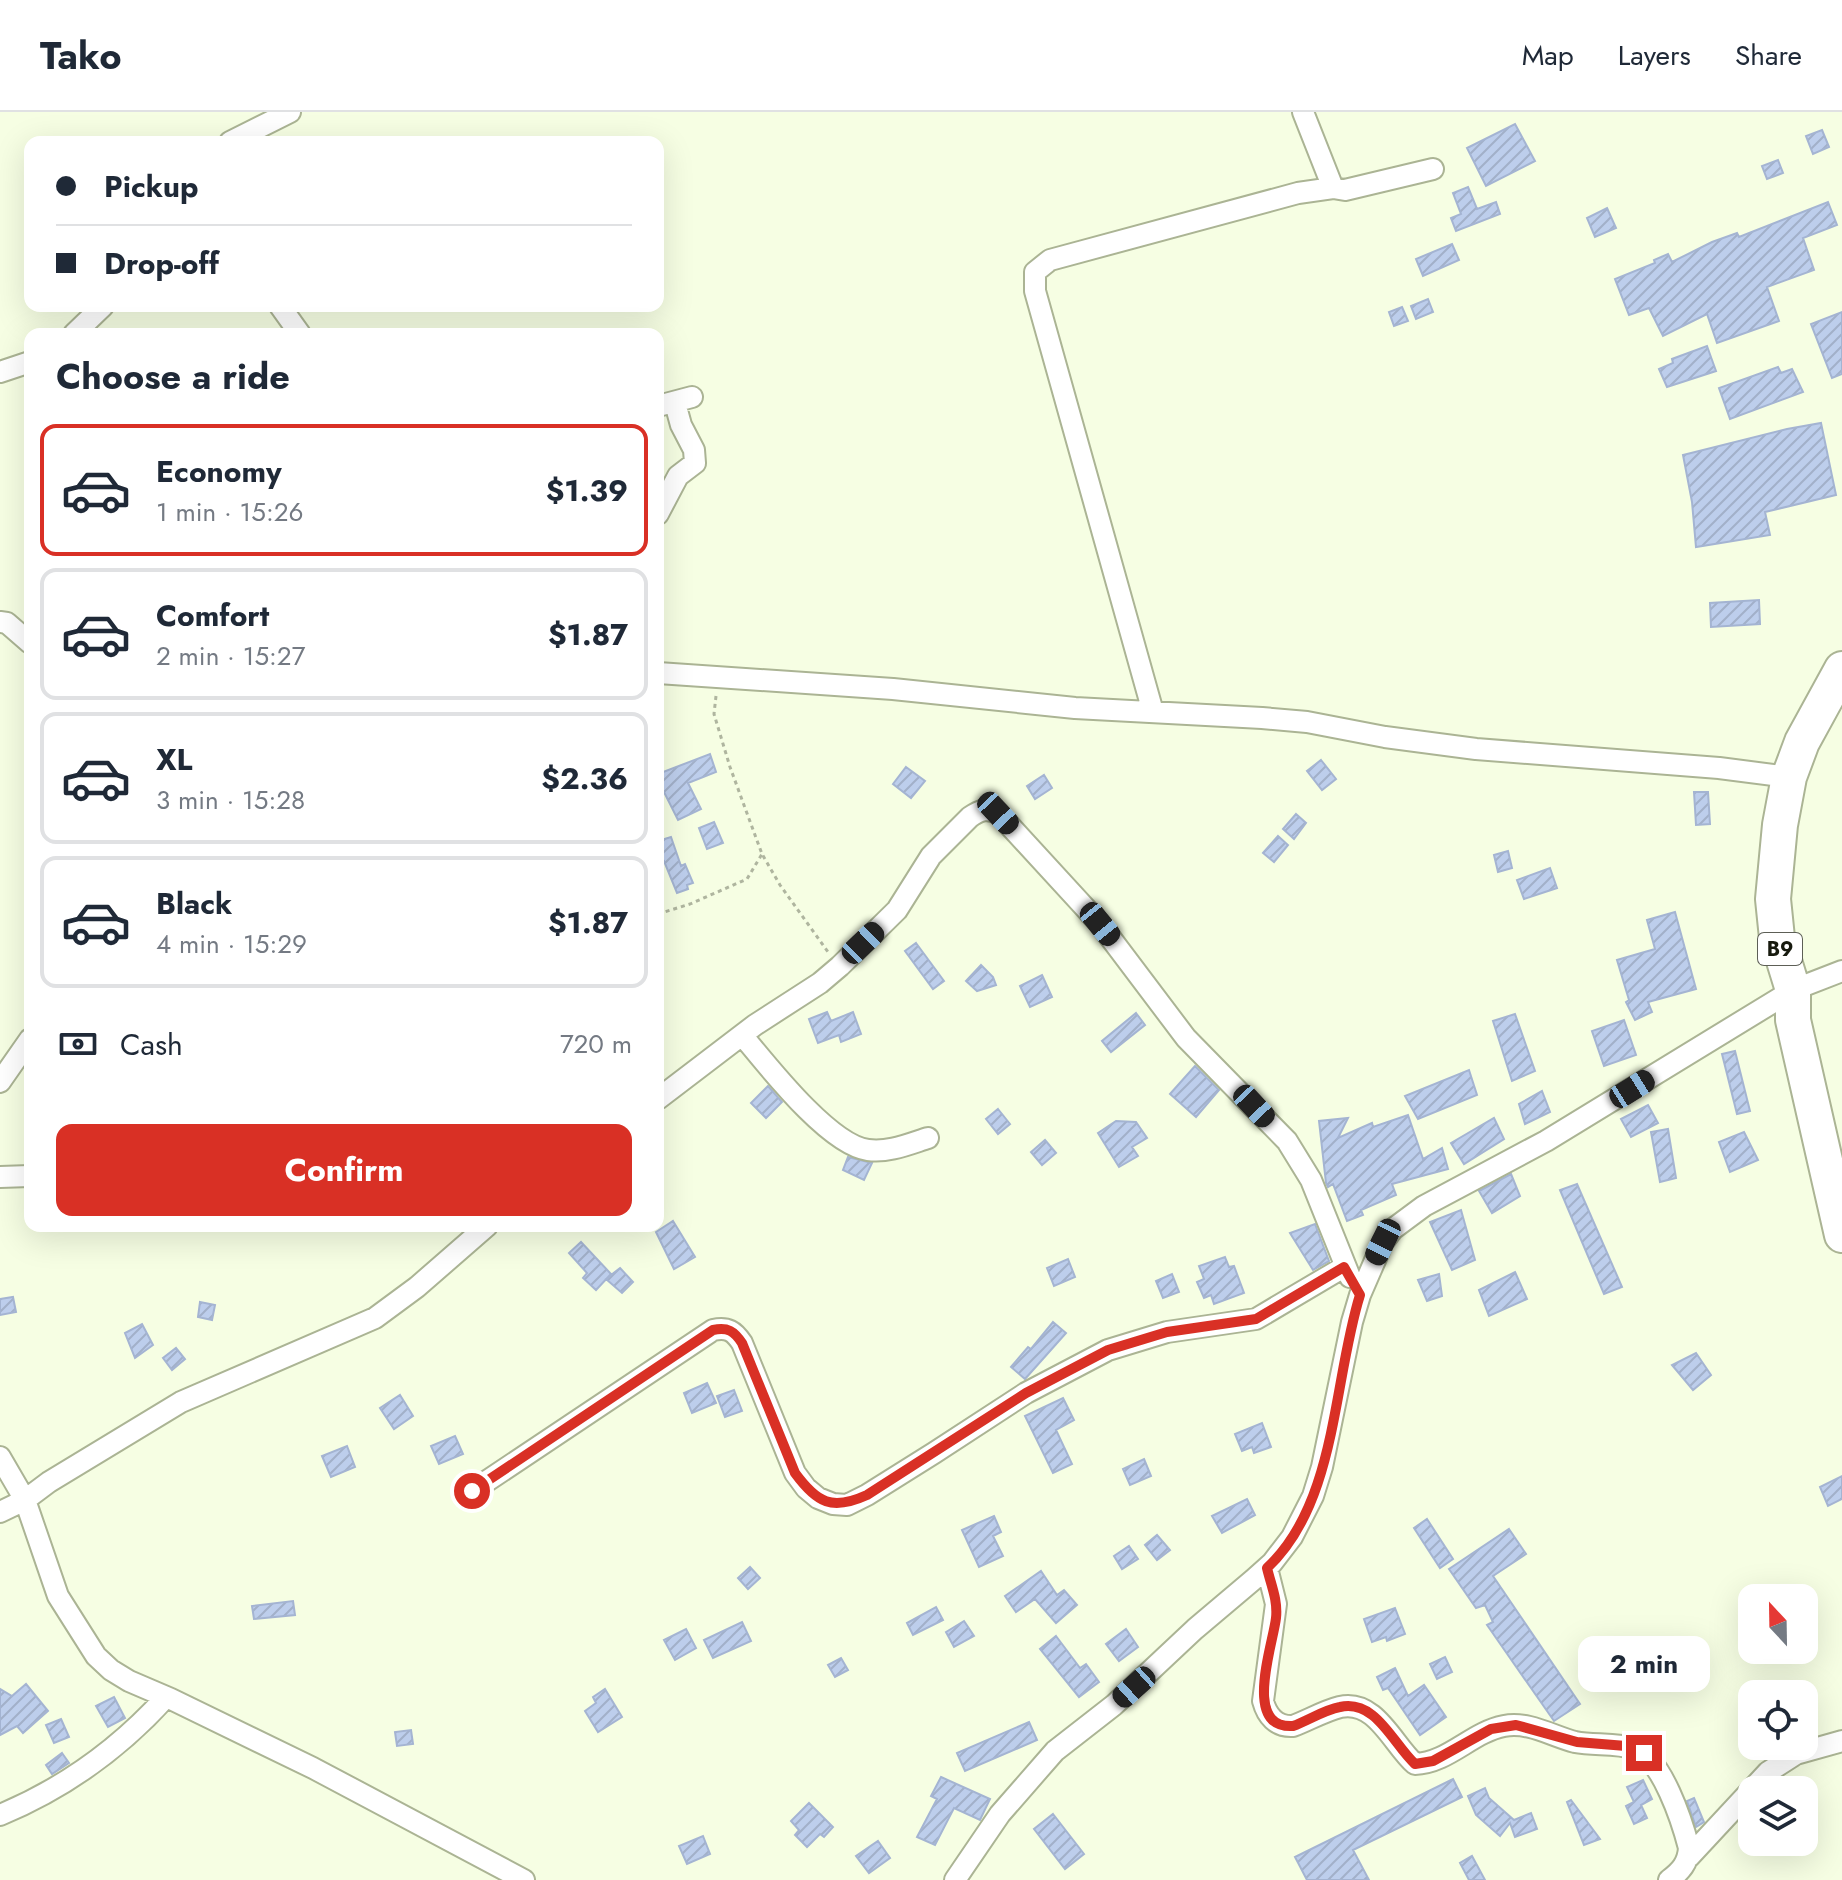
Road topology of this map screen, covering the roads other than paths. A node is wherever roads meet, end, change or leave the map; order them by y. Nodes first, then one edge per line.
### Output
1 (290, 112) edge
2 (1303, 112) edge
3 (242, 136) edge
4 (1433, 169) dead end
5 (1333, 188) junction
6 (97, 312) edge
7 (80, 328) edge
8 (24, 364) edge
9 (0, 372) edge
10 (675, 402) edge
11 (664, 503) edge
12 (0, 622) edge
13 (24, 638) edge
14 (664, 668) edge
15 (1842, 669) edge
16 (1153, 712) junction
17 (1789, 777) junction
18 (1842, 971) edge
19 (1793, 990) junction
20 (742, 1035) junction
21 (24, 1048) edge
22 (0, 1082) edge
23 (664, 1094) edge
24 (928, 1138) dead end
25 (24, 1176) edge
26 (0, 1177) edge
27 (480, 1232) edge
28 (1842, 1235) edge
29 (1344, 1267) junction
30 (1360, 1295) junction
31 (0, 1457) edge
32 (472, 1491) dead end
33 (25, 1500) junction
34 (0, 1512) edge
35 (1267, 1568) junction
36 (166, 1697) junction
37 (1842, 1741) edge
38 (0, 1815) edge
39 (1689, 1857) junction
40 (524, 1880) edge
41 (955, 1880) edge
42 (1669, 1880) edge

1 - 3 street
2 - 5 street
4 - 5 street
5 - 16 street
6 - 7 street
8 - 9 street
10 - 11 street
12 - 13 street
14 - 16 street
15 - 17 highway, B9
16 - 17 street
17 - 19 highway, B9
18 - 19 street
19 - 28 highway, B9
19 - 30 street
20 - 23 street
20 - 24 street
20 - 29 street
21 - 22 street
25 - 26 street
27 - 33 street
29 - 30 street
29 - 32 street
30 - 35 street
31 - 33 street
33 - 34 street
33 - 36 street
35 - 39 street
35 - 41 street
36 - 38 street
36 - 40 street
37 - 39 street
39 - 42 street

